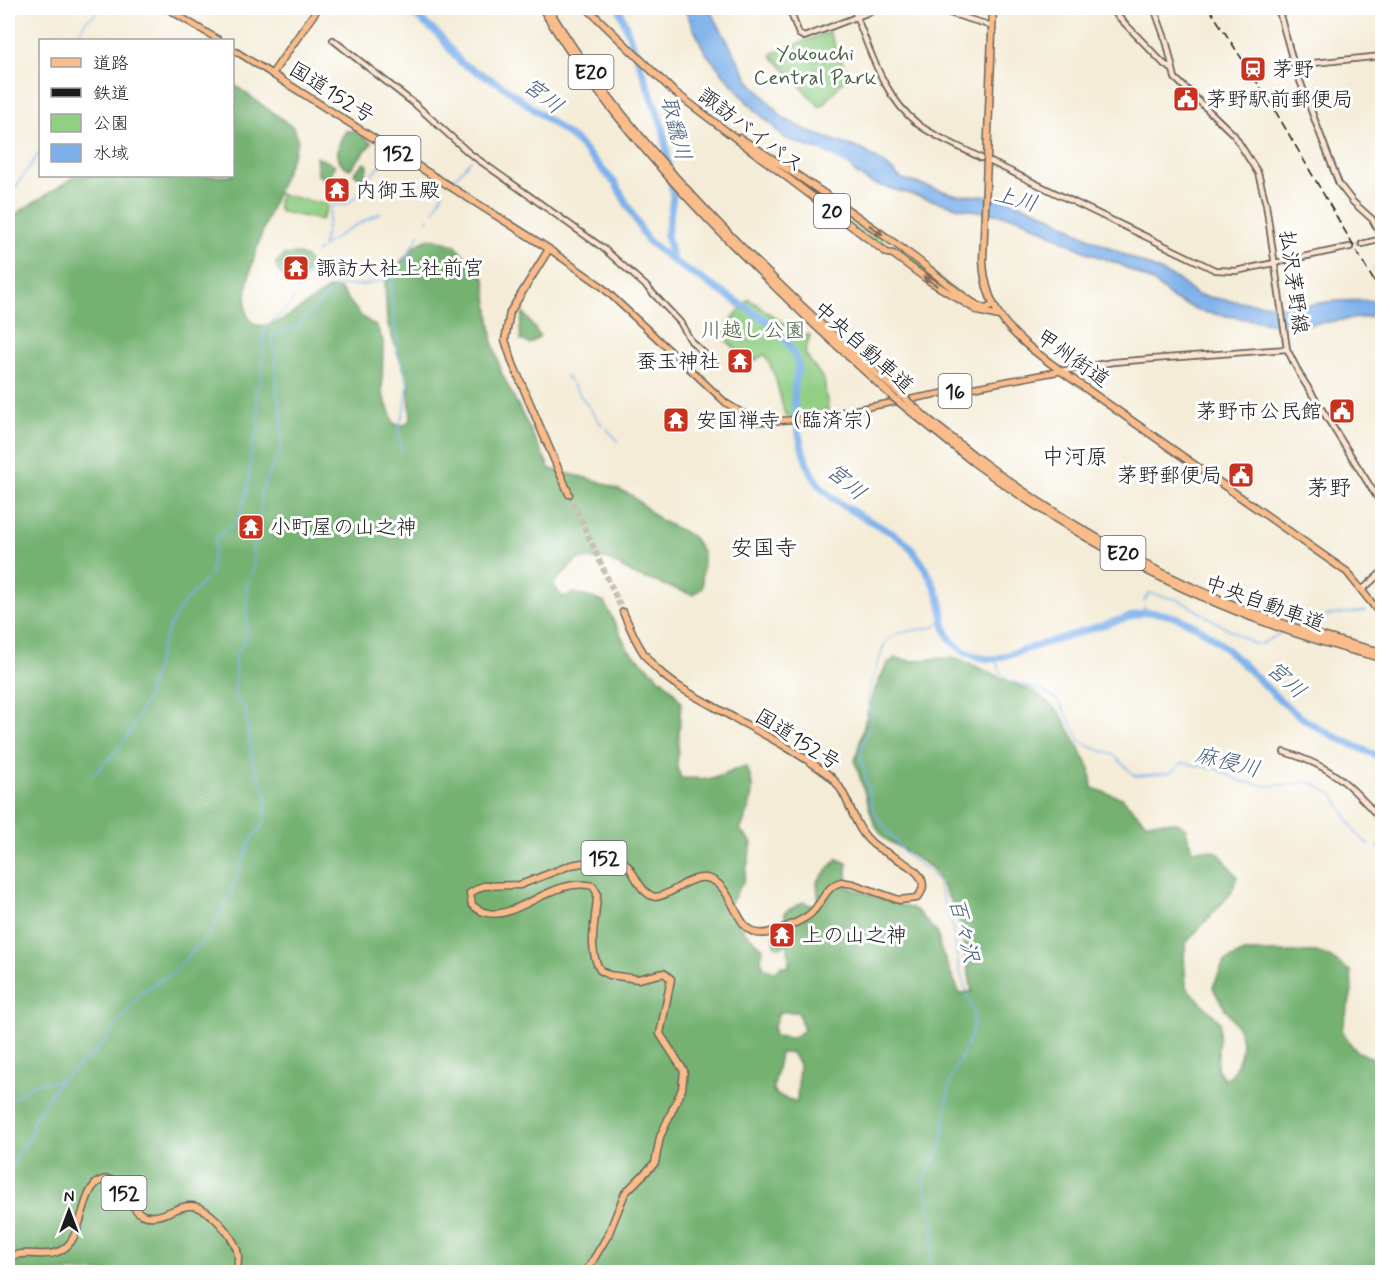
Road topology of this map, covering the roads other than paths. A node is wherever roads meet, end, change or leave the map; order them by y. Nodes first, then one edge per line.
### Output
1 (166, 8) edge
2 (318, 8) edge
3 (542, 8) edge
4 (548, 8) edge
5 (588, 8) edge
6 (789, 8) edge
7 (853, 8) edge
8 (880, 8) edge
9 (933, 8) edge
10 (993, 8) edge
11 (1110, 8) edge
12 (1154, 8) edge
13 (1278, 8) edge
14 (857, 16) junction
15 (992, 26) junction
16 (217, 39) edge
17 (333, 40) dead end
18 (234, 50) edge
19 (1383, 56) edge
20 (1294, 64) junction
21 (1172, 69) junction
22 (272, 74) junction
23 (673, 89) junction
24 (638, 137) junction
25 (981, 158) dead end
26 (989, 161) dead end
27 (1383, 238) edge
28 (1362, 244) tunnel mouth
29 (1350, 246) tunnel mouth
30 (549, 249) junction
31 (1276, 264) junction
32 (993, 305) junction
33 (999, 316) junction
34 (1287, 349) junction
35 (716, 364) dead end
36 (1061, 371) junction
37 (570, 494) tunnel mouth
38 (1383, 505) edge
39 (1383, 572) edge
40 (1363, 589) junction
41 (623, 612) tunnel mouth
42 (1383, 616) edge
43 (1281, 626) junction
44 (1383, 651) edge
45 (1383, 658) edge
46 (1284, 752) dead end
47 (1383, 821) edge
48 (8, 1258) edge
49 (236, 1272) edge
50 (586, 1272) edge

1 - 16 main road
2 - 22 highway, 国道152号
3 - 24 highway, 中央自動車道 / E20
4 - 24 highway, 中央自動車道 / E20
5 - 23 highway, 諏訪バイパス / 20
6 - 14 street
7 - 14 street
8 - 14 street
9 - 15 street
10 - 15 highway, 甲州街道 / 20
11 - 21 street
12 - 21 street
13 - 20 street
14 - 25 street
15 - 32 highway, 甲州街道 / 20
17 - 35 street
18 - 22 main road
19 - 20 street
20 - 27 street
21 - 31 street, 払沢茅野線
22 - 30 highway, 国道152号 / 152
23 -> 32 highway, 諏訪バイパス / 20
33 -> 23 highway, 諏訪バイパス / 20
24 - 43 highway, 中央自動車道 / E20, bridge
26 - 31 street
27 - 28 street
29 - 31 street
30 - 36 main road, 16
30 - 37 highway
31 - 34 street, 払沢茅野線
32 - 33 highway, 甲州街道 / 20
33 - 36 highway, 甲州街道 / 20
34 - 36 street
34 - 38 street, 払沢茅野線
36 - 40 highway, 甲州街道 / 20
39 - 40 street
40 - 42 highway, 20
41 - 50 highway, 国道152号 / 152
43 - 44 highway, 中央自動車道 / E20
43 - 45 highway, 中央自動車道 / E20
46 - 47 street
48 - 49 highway, 152

